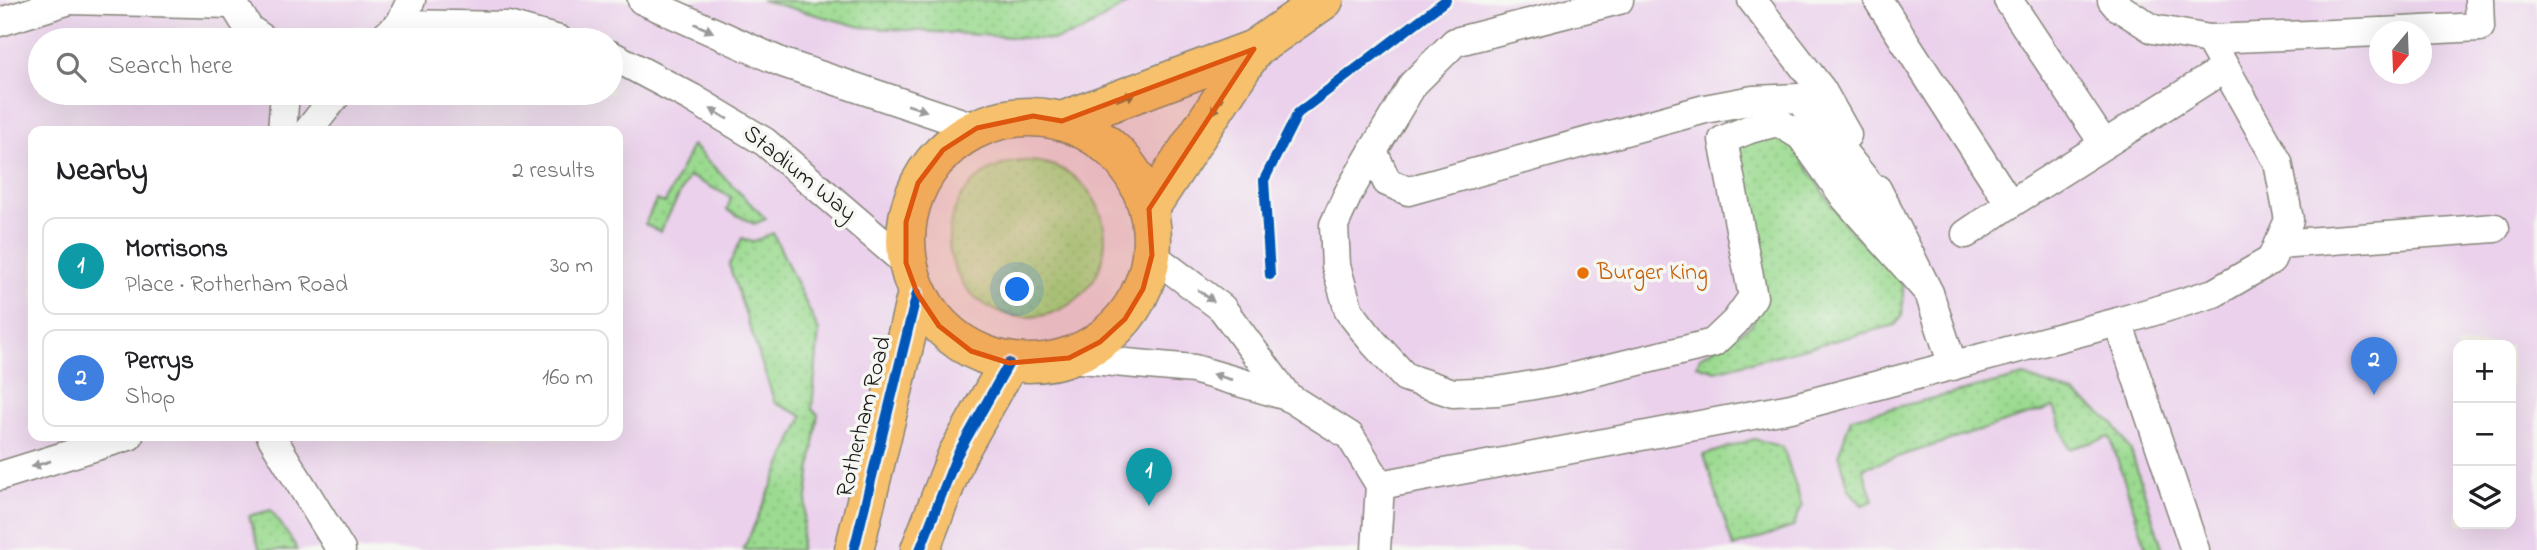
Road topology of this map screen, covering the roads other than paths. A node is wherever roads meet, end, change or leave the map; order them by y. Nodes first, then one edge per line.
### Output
1 (69, 0) edge
2 (1324, 0) edge
3 (1619, 0) edge
4 (1752, 0) edge
5 (1878, 0) edge
6 (2008, 0) edge
7 (2112, 0) edge
8 (2479, 0) edge
9 (231, 2) edge
10 (653, 3) edge
11 (0, 22) edge
12 (397, 22) edge
13 (248, 28) edge
14 (515, 28) edge
15 (2432, 29) edge
16 (2369, 32) edge
17 (2209, 39) junction
18 (1254, 49) junction
19 (623, 61) edge
20 (2225, 68) junction
21 (284, 105) edge
22 (329, 105) edge
23 (1062, 121) junction
24 (282, 126) edge
25 (312, 126) edge
26 (976, 128) junction
27 (2104, 144) junction
28 (1373, 151) junction
29 (1885, 204) junction
30 (2010, 204) junction
31 (1149, 209) junction
32 (2495, 228) dead end
33 (1966, 233) dead end
34 (2278, 244) junction
35 (1152, 255) junction
36 (911, 278) junction
37 (1929, 293) junction
38 (2118, 322) junction
39 (1069, 358) junction
40 (1009, 363) junction
41 (1953, 366) junction
42 (1287, 396) junction
43 (113, 441) edge
44 (274, 441) edge
45 (0, 477) edge
46 (1380, 485) junction
47 (341, 550) edge
48 (854, 550) edge
49 (920, 550) edge
50 (1376, 550) edge
51 (2195, 550) edge

1 - 9 lane
1 - 11 lane
2 - 18 main road, Rotherham Road
3 - 28 lane
4 - 29 lane
5 - 30 lane
6 - 27 lane
7 - 17 lane
8 - 15 lane
9 - 13 lane
10 -> 26 lane
12 - 14 lane
16 - 17 lane
17 - 20 lane
23 -> 18 main road, Rotherham Road
18 -> 31 main road, Rotherham Road
36 -> 19 lane, Stadium Way
20 - 27 lane
20 - 34 lane
21 - 24 lane
22 - 25 lane
23 - 26 main road, Rotherham Road
23 - 31 main road, Rotherham Road
26 - 36 main road, Rotherham Road
27 - 30 lane
28 - 29 lane
28 - 37 lane
29 - 37 lane
30 - 33 lane
31 - 35 main road, Rotherham Road
32 - 34 lane
34 - 38 lane
35 - 39 main road, Rotherham Road
35 -> 42 lane
36 - 40 main road, Rotherham Road
36 - 48 main road, Rotherham Road
37 - 41 lane
38 - 41 lane
38 - 51 lane
39 - 40 main road, Rotherham Road
42 -> 39 lane
40 - 49 main road
41 - 46 lane
42 - 46 lane
43 -> 45 lane
44 - 47 lane
46 - 50 lane

